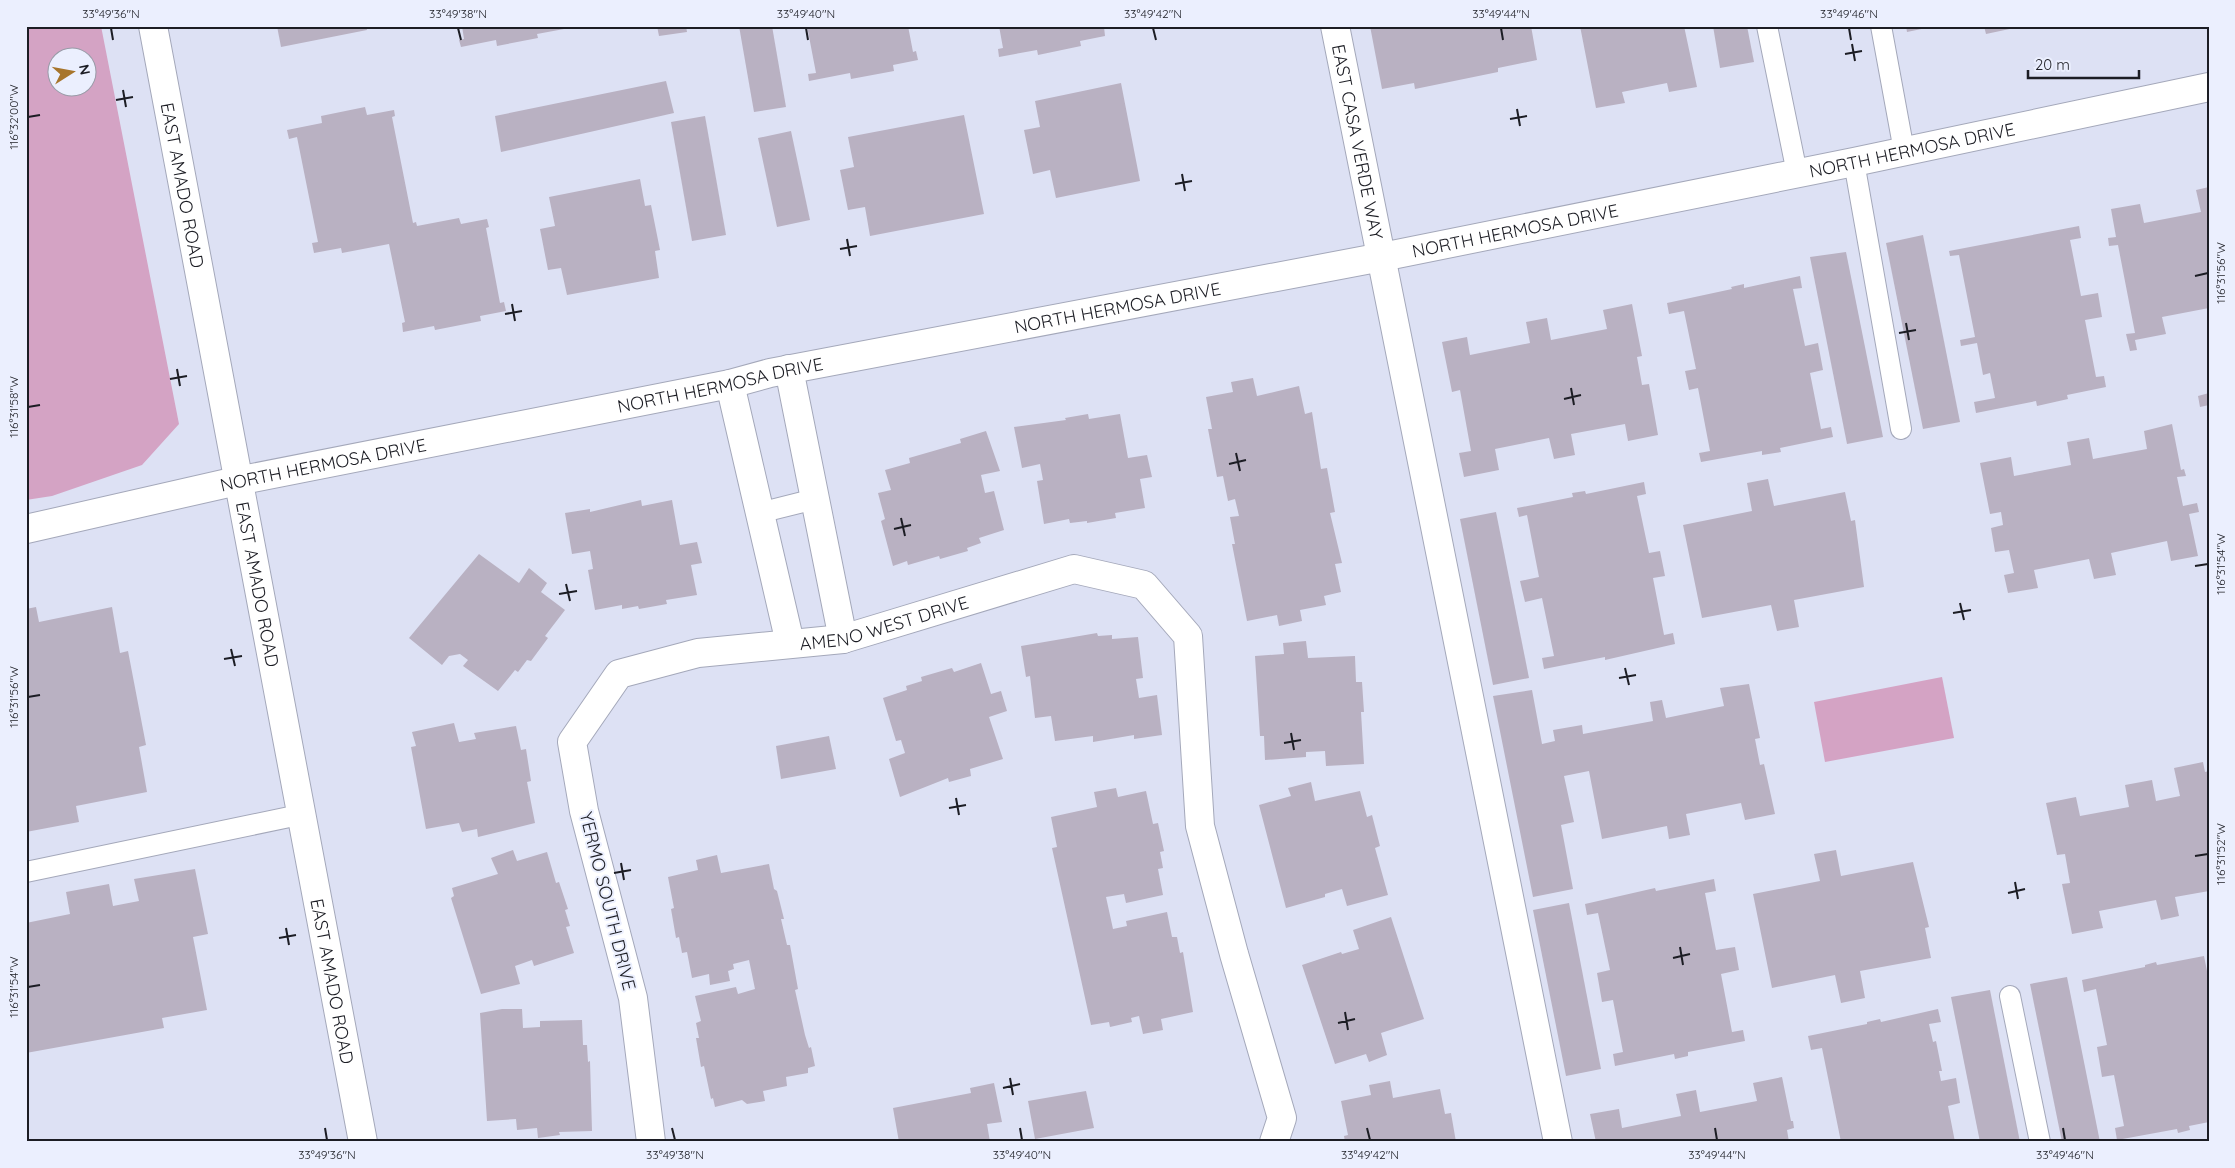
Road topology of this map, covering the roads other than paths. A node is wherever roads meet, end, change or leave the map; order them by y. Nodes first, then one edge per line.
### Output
1 (153, 26) edge
2 (1335, 26) edge
3 (1767, 26) edge
4 (1881, 26) edge
5 (2209, 87) edge
6 (1904, 151) junction
7 (1854, 162) junction
8 (1797, 173) junction
9 (1382, 257) junction
10 (788, 369) junction
11 (730, 384) junction
12 (1901, 429) dead end
13 (237, 481) junction
14 (815, 499) junction
15 (760, 513) junction
16 (26, 529) edge
17 (843, 638) junction
18 (790, 643) junction
19 (619, 674) joint
20 (300, 815) junction
21 (26, 872) edge
22 (2010, 996) dead end
23 (362, 1142) edge
24 (651, 1142) edge
25 (1274, 1142) edge
26 (1558, 1142) edge
27 (2040, 1142) edge

1 - 13 street, EAST AMADO ROAD
2 - 9 street, EAST CASA VERDE WAY
3 - 8 lane
4 - 6 lane
5 - 6 street, NORTH HERMOSA DRIVE
6 - 7 street, NORTH HERMOSA DRIVE
7 - 8 street, NORTH HERMOSA DRIVE
7 - 12 lane
8 - 9 street, NORTH HERMOSA DRIVE
9 - 10 street, NORTH HERMOSA DRIVE
9 - 26 street, EAST CASA VERDE WAY
10 - 11 street, NORTH HERMOSA DRIVE
10 - 14 street
11 - 13 street, NORTH HERMOSA DRIVE
11 - 15 street
13 - 16 street, NORTH HERMOSA DRIVE
13 - 20 street, EAST AMADO ROAD
14 - 15 lane
14 - 17 street
15 - 18 street
17 - 18 street, AMENO WEST DRIVE
17 - 25 street, AMENO WEST DRIVE
18 - 19 street, AMENO WEST DRIVE
19 - 24 street, YERMO SOUTH DRIVE
20 - 21 lane
20 - 23 street, EAST AMADO ROAD
22 - 27 lane

